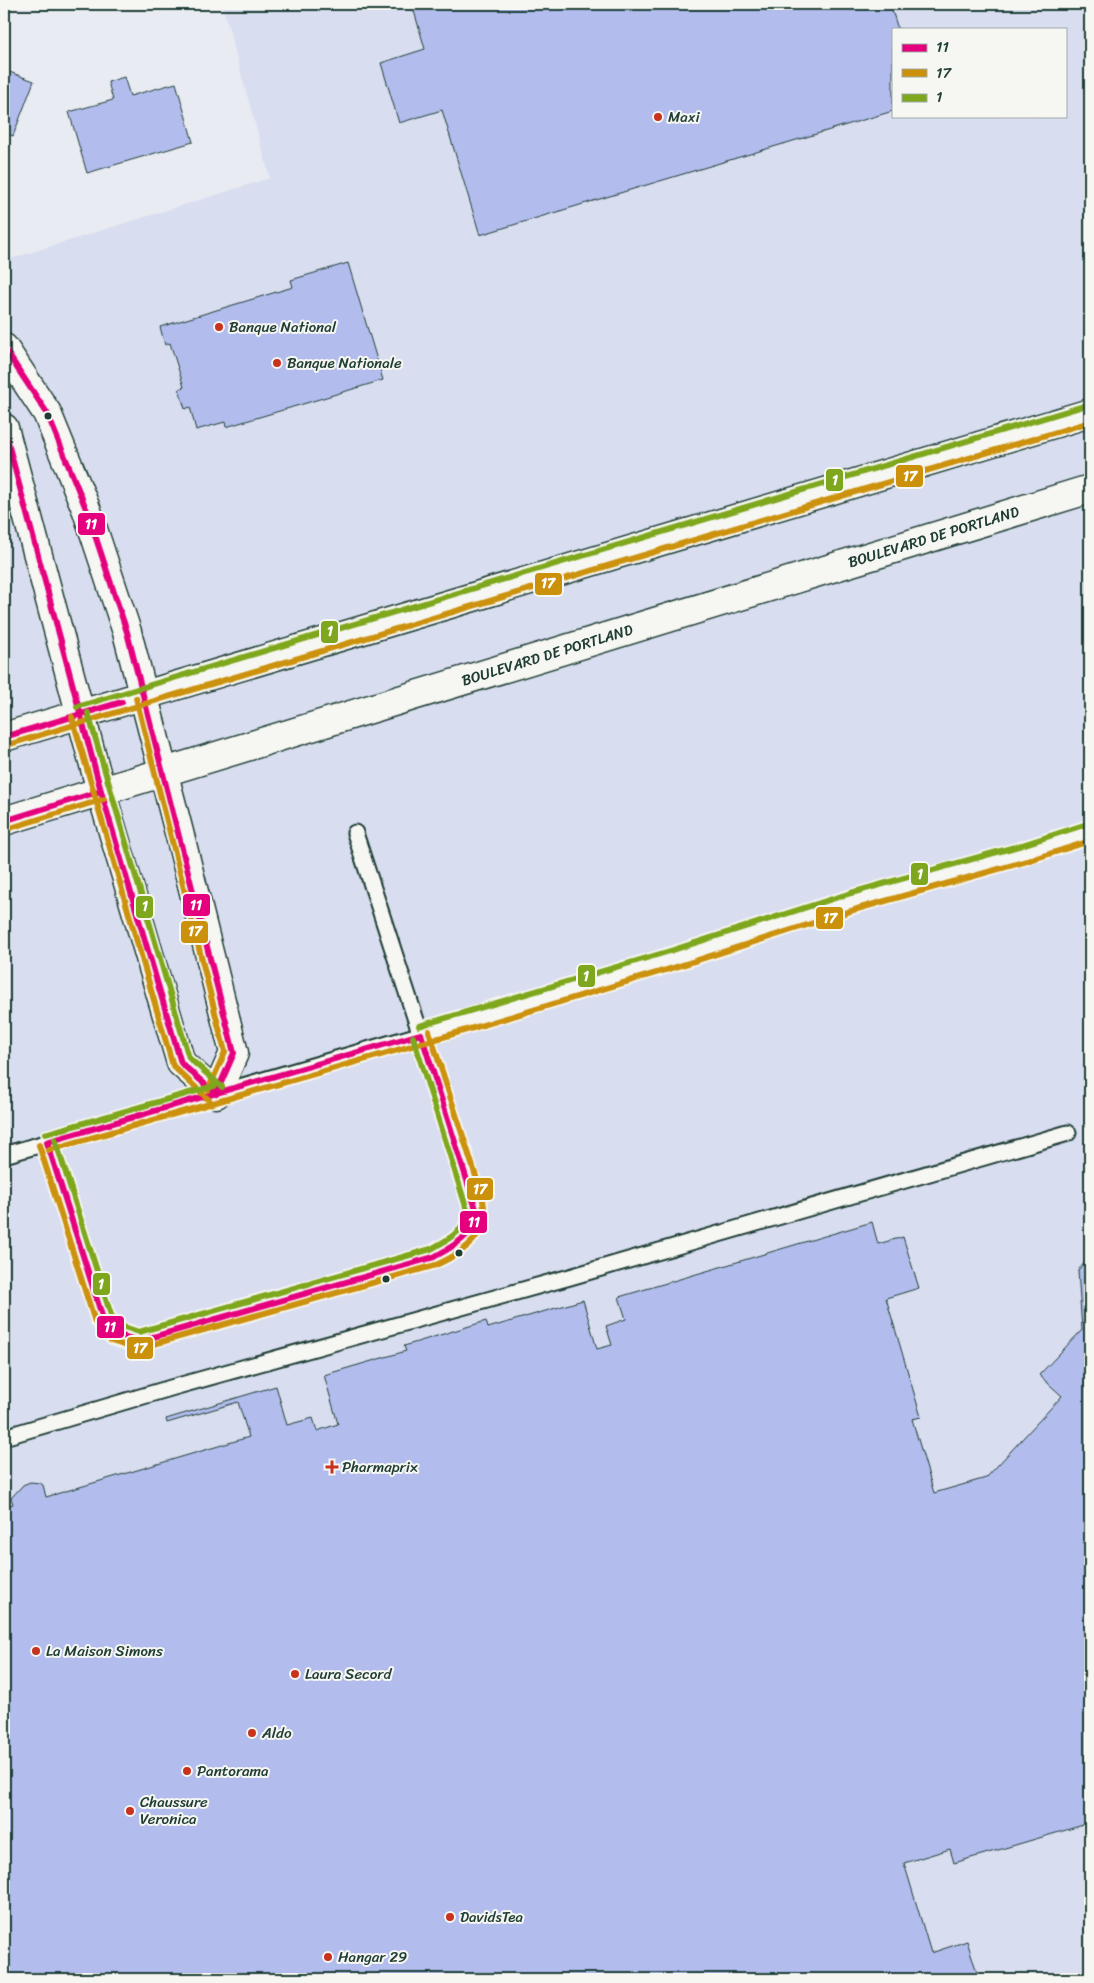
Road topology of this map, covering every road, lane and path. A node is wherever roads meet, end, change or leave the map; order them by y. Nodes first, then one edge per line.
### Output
1 (4, 348) edge
2 (1090, 413) edge
3 (4, 428) edge
4 (1090, 489) edge
5 (144, 696) junction
6 (80, 715) junction
7 (4, 737) edge
8 (163, 772) junction
9 (101, 791) junction
10 (4, 821) edge
11 (1090, 832) edge
12 (355, 834) dead end
13 (421, 1034) junction
14 (216, 1094) junction
15 (1068, 1133) dead end
16 (47, 1142) junction
17 (4, 1155) edge
18 (4, 1437) edge

1 - 5 main road
2 - 5 main road
3 - 6 main road
4 - 8 main road, BOULEVARD DE PORTLAND
5 - 6 main road
5 - 8 main road
6 - 7 main road
6 - 9 main road
8 - 9 main road, BOULEVARD DE PORTLAND
8 - 14 main road
9 - 10 main road, BOULEVARD DE PORTLAND
9 - 14 main road
11 - 13 lane
12 - 13 lane
13 - 14 lane
13 - 16 lane
14 - 16 lane
15 - 18 lane
16 - 17 lane

